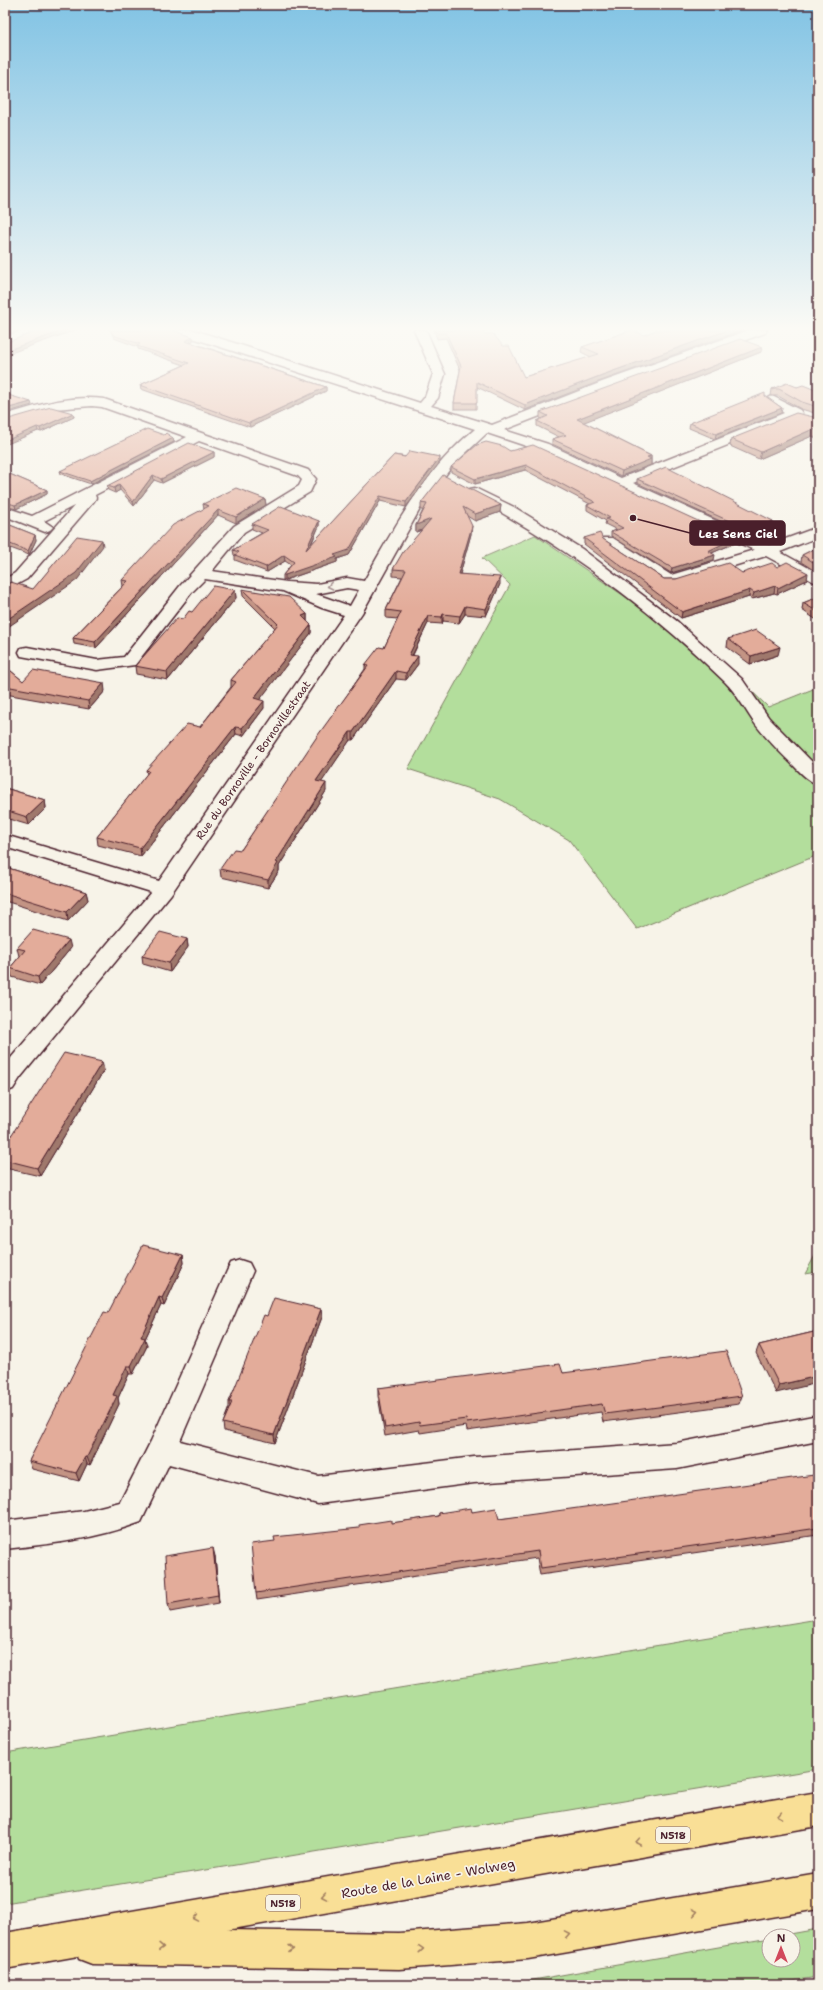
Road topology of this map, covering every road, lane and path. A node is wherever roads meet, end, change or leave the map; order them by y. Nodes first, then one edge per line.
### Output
1 (162, 423) edge
2 (471, 423) edge
3 (506, 423) edge
4 (770, 423) edge
5 (489, 429) junction
6 (199, 436) junction
7 (450, 479) junction
8 (623, 482) junction
9 (100, 487) junction
10 (5, 511) edge
11 (32, 522) junction
12 (58, 532) junction
13 (818, 532) edge
14 (608, 541) edge
15 (768, 550) junction
16 (201, 574) junction
17 (818, 579) edge
18 (5, 586) edge
19 (287, 587) junction
20 (369, 587) junction
21 (354, 613) junction
22 (27, 652) dead end
23 (818, 778) edge
24 (5, 841) edge
25 (164, 889) junction
26 (5, 1083) edge
27 (240, 1271) dead end
28 (818, 1428) edge
29 (162, 1449) junction
30 (5, 1536) edge
31 (818, 1809) edge
32 (818, 1891) edge
33 (22, 1948) edge

1 - 6 street
2 - 5 street
3 - 5 street, Rue du Bornoville - Bornovillestraat
4 - 8 street
5 - 7 street, Rue du Bornoville - Bornovillestraat
5 - 8 street
6 - 9 street
6 - 16 street
7 - 20 street, Rue du Bornoville - Bornovillestraat
7 - 23 street
8 - 15 street
9 - 11 street
9 - 12 street
10 - 11 street
11 - 12 street
12 - 18 street
13 - 15 street
14 - 15 street
15 - 17 street
16 - 19 street
16 - 22 street
20 -> 19 street
19 - 21 street
20 - 21 street, Rue du Bornoville - Bornovillestraat
21 - 25 street, Rue du Bornoville - Bornovillestraat
24 - 25 street
25 - 26 street, Rue du Bornoville - Bornovillestraat
27 - 29 street
28 - 29 street
29 - 30 street
31 -> 33 highway, Route de la Laine - Wolweg / N518
33 -> 32 highway, Route de la Laine - Wolweg / N518

